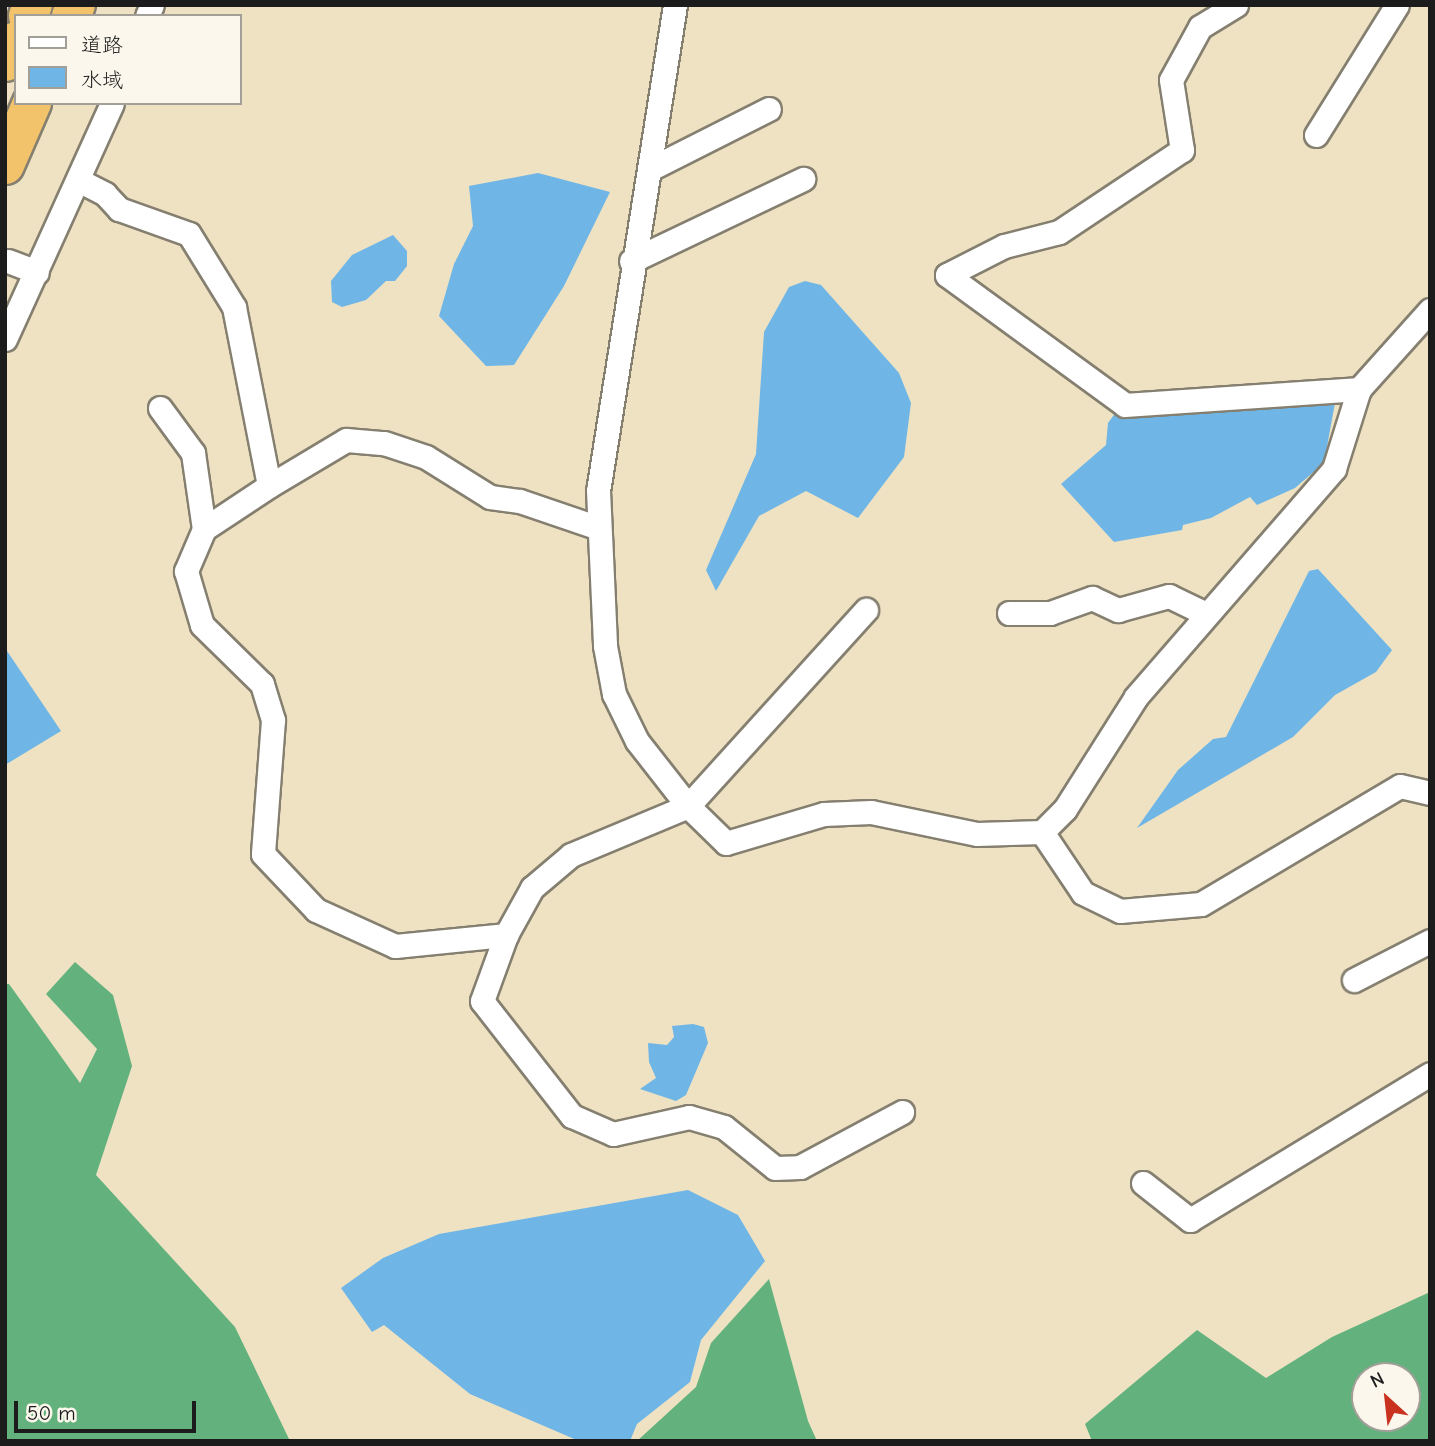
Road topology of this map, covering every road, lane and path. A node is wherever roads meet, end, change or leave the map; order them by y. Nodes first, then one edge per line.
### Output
1 (675, 5) edge
2 (1237, 5) edge
3 (1397, 5) edge
4 (14, 45) edge
5 (5, 62) edge
6 (31, 105) edge
7 (111, 105) edge
8 (769, 109) dead end
9 (1316, 135) dead end
10 (5, 164) edge
11 (650, 169) junction
12 (803, 178) dead end
13 (80, 181) junction
14 (8, 261) dead end
15 (631, 261) junction
16 (37, 272) junction
17 (1430, 310) edge
18 (5, 339) edge
19 (1359, 389) junction
20 (160, 408) dead end
21 (269, 486) junction
22 (596, 527) junction
23 (204, 529) junction
24 (866, 610) dead end
25 (1009, 613) dead end
26 (1206, 614) junction
27 (1430, 793) edge
28 (688, 806) junction
29 (1042, 832) junction
30 (506, 935) junction
31 (1430, 941) edge
32 (1354, 980) dead end
33 (1430, 1074) edge
34 (902, 1112) dead end
35 (1143, 1183) dead end

1 - 11 street
2 - 19 street
3 - 9 street
4 - 5 highway
6 - 10 highway
7 - 13 street
8 - 11 street
11 - 15 street
12 - 15 street
13 - 16 street
13 - 21 street
14 - 16 street
15 - 22 street
16 - 18 street
17 - 19 street
19 - 26 street
20 - 23 street
21 - 22 street
21 - 23 street
22 - 28 street
23 - 30 street
24 - 28 street
25 - 26 street
26 - 29 street
27 - 29 street
28 - 29 street
28 - 30 street
30 - 34 street
31 - 32 street
33 - 35 street

